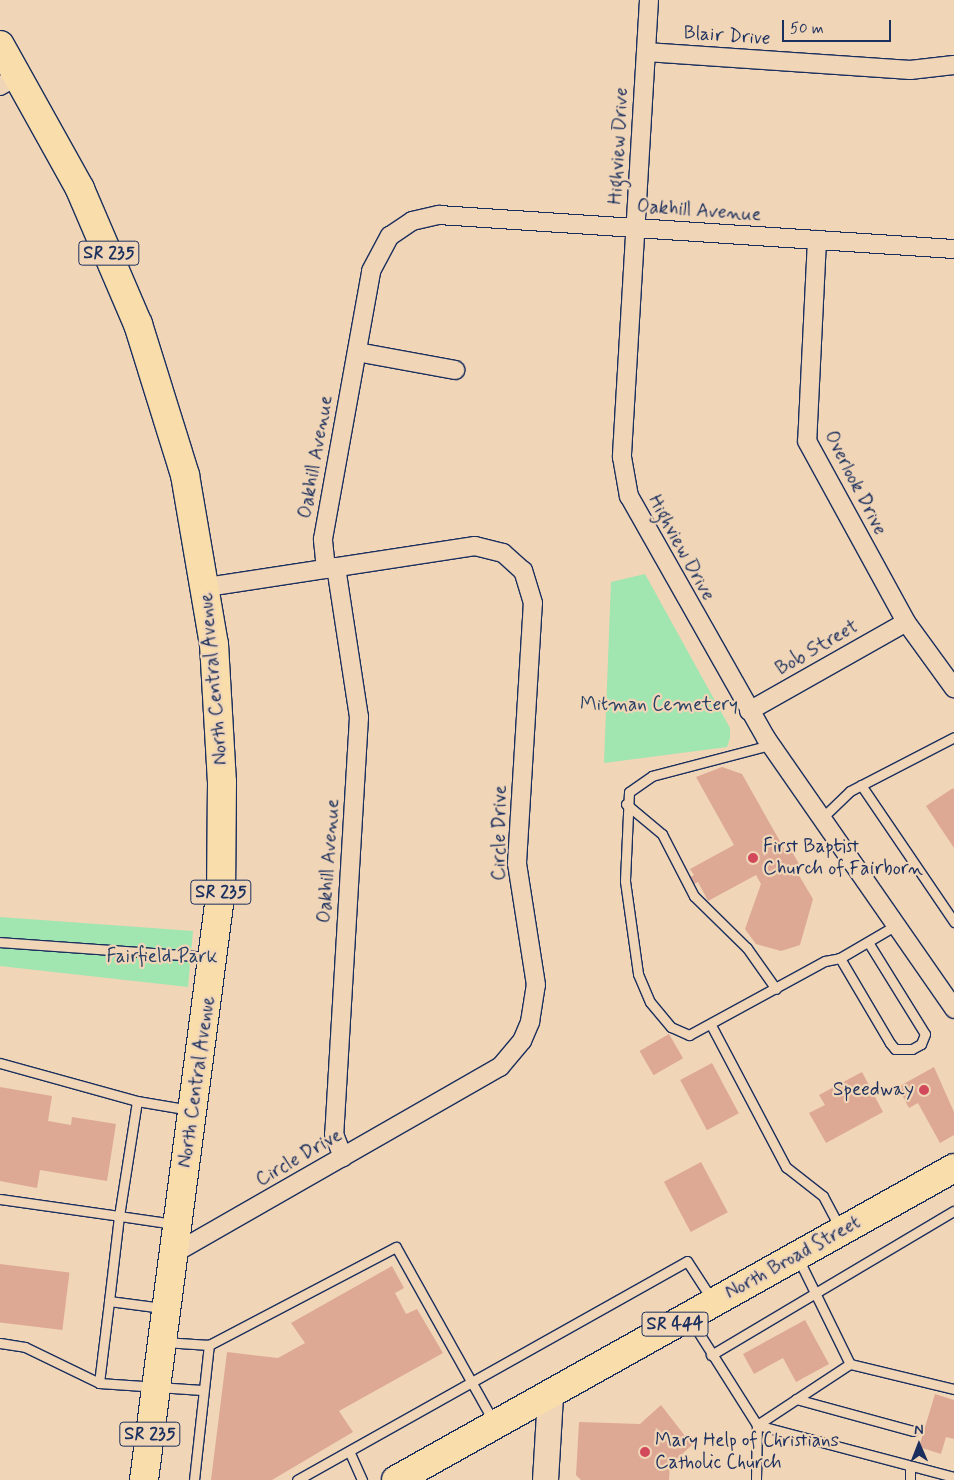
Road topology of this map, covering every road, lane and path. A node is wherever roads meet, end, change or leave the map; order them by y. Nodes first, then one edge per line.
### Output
1 (649, 0) edge
2 (1, 49) edge
3 (646, 52) junction
4 (954, 65) edge
5 (9, 81) edge
6 (635, 229) junction
7 (817, 240) junction
8 (954, 249) edge
9 (357, 352) junction
10 (455, 370) dead end
11 (331, 568) junction
12 (207, 587) junction
13 (906, 622) junction
14 (954, 688) edge
15 (750, 711) junction
16 (954, 737) edge
17 (770, 744) junction
18 (861, 785) junction
19 (626, 804) junction
20 (822, 819) junction
21 (954, 922) edge
22 (896, 926) junction
23 (0, 942) edge
24 (868, 942) junction
25 (214, 958) junction
26 (840, 958) junction
27 (776, 989) junction
28 (954, 1009) edge
29 (711, 1026) junction
30 (0, 1063) edge
31 (138, 1101) junction
32 (193, 1110) junction
33 (343, 1157) junction
34 (954, 1168) edge
35 (0, 1199) edge
36 (954, 1211) edge
37 (119, 1216) junction
38 (177, 1224) junction
39 (842, 1230) junction
40 (173, 1254) junction
41 (797, 1256) junction
42 (816, 1291) junction
43 (109, 1301) junction
44 (714, 1302) junction
45 (166, 1308) junction
46 (689, 1316) junction
47 (162, 1342) junction
48 (0, 1344) edge
49 (209, 1345) junction
50 (711, 1355) junction
51 (850, 1364) junction
52 (472, 1382) junction
53 (99, 1383) junction
54 (156, 1388) junction
55 (954, 1389) edge
56 (202, 1390) junction
57 (550, 1395) junction
58 (796, 1399) junction
59 (496, 1425) junction
60 (757, 1425) junction
61 (912, 1431) dead end
62 (350, 1454) junction
63 (910, 1466) junction
64 (954, 1477) edge
65 (144, 1480) edge
66 (194, 1480) edge
67 (297, 1480) edge
68 (362, 1480) edge
69 (396, 1480) edge
70 (545, 1480) edge
71 (756, 1480) edge
72 (910, 1480) edge

1 - 3 street, Highview Drive
2 - 5 main road, SR 235
3 - 4 street, Blair Drive
3 - 6 street, Highview Drive
5 - 12 main road, North Central Avenue / SR 235
6 - 7 street, Oakhill Avenue
6 - 9 street, Oakhill Avenue
6 - 15 street, Highview Drive
7 - 8 street, Oakhill Avenue
7 - 13 street, Overlook Drive
9 - 10 street
9 - 11 street, Oakhill Avenue
11 - 12 street, Circle Drive
11 - 33 street, Oakhill Avenue
11 - 33 street, Circle Drive
12 - 25 main road, North Central Avenue / SR 235
13 - 14 street, Overlook Drive
13 - 15 street, Bob Street
15 - 17 street, Highview Drive
16 - 18 lane
17 - 19 lane
17 - 20 street, Highview Drive
18 - 20 lane
18 - 21 lane
19 - 27 lane
19 - 29 lane
20 - 22 street, Highview Drive
22 - 24 lane
22 - 28 street, Highview Drive
23 - 25 lane
24 - 26 lane
24 - 26 lane
25 - 32 main road, North Central Avenue / SR 235
26 - 27 lane
27 - 29 lane
29 - 39 lane
30 - 31 lane
31 - 32 lane
31 - 37 lane
32 - 38 main road, North Central Avenue / SR 235
33 - 40 street, Circle Drive
34 - 39 main road, North Broad Street / SR 444
35 - 37 lane
36 - 42 lane
37 - 38 lane
37 - 43 lane
38 - 40 main road, North Central Avenue / SR 235
39 - 41 main road, North Broad Street / SR 444
40 - 45 main road, North Central Avenue / SR 235
41 - 42 lane
41 - 44 main road, North Broad Street / SR 444
42 - 50 lane
42 - 51 lane
43 - 45 lane
43 - 53 lane
44 - 46 main road, North Broad Street / SR 444
44 - 52 lane
45 - 47 main road, North Central Avenue / SR 235
46 - 50 lane
46 - 57 main road, North Broad Street / SR 444
47 - 49 lane
47 - 54 main road, North Central Avenue / SR 235
48 - 53 lane
49 - 52 lane
49 - 56 lane
50 - 60 lane
51 - 55 lane
51 - 58 lane
52 - 59 lane
52 - 62 lane
53 - 54 lane
54 - 56 lane
54 - 65 main road, North Central Avenue / SR 235
56 - 66 lane
57 - 59 main road, North Broad Street / SR 444
57 - 70 main road
58 - 60 lane
58 - 61 lane
59 - 69 main road, North Broad Street / SR 444
60 - 63 lane
60 - 71 lane
62 - 67 lane
62 - 68 lane
63 - 64 lane
63 - 72 lane

